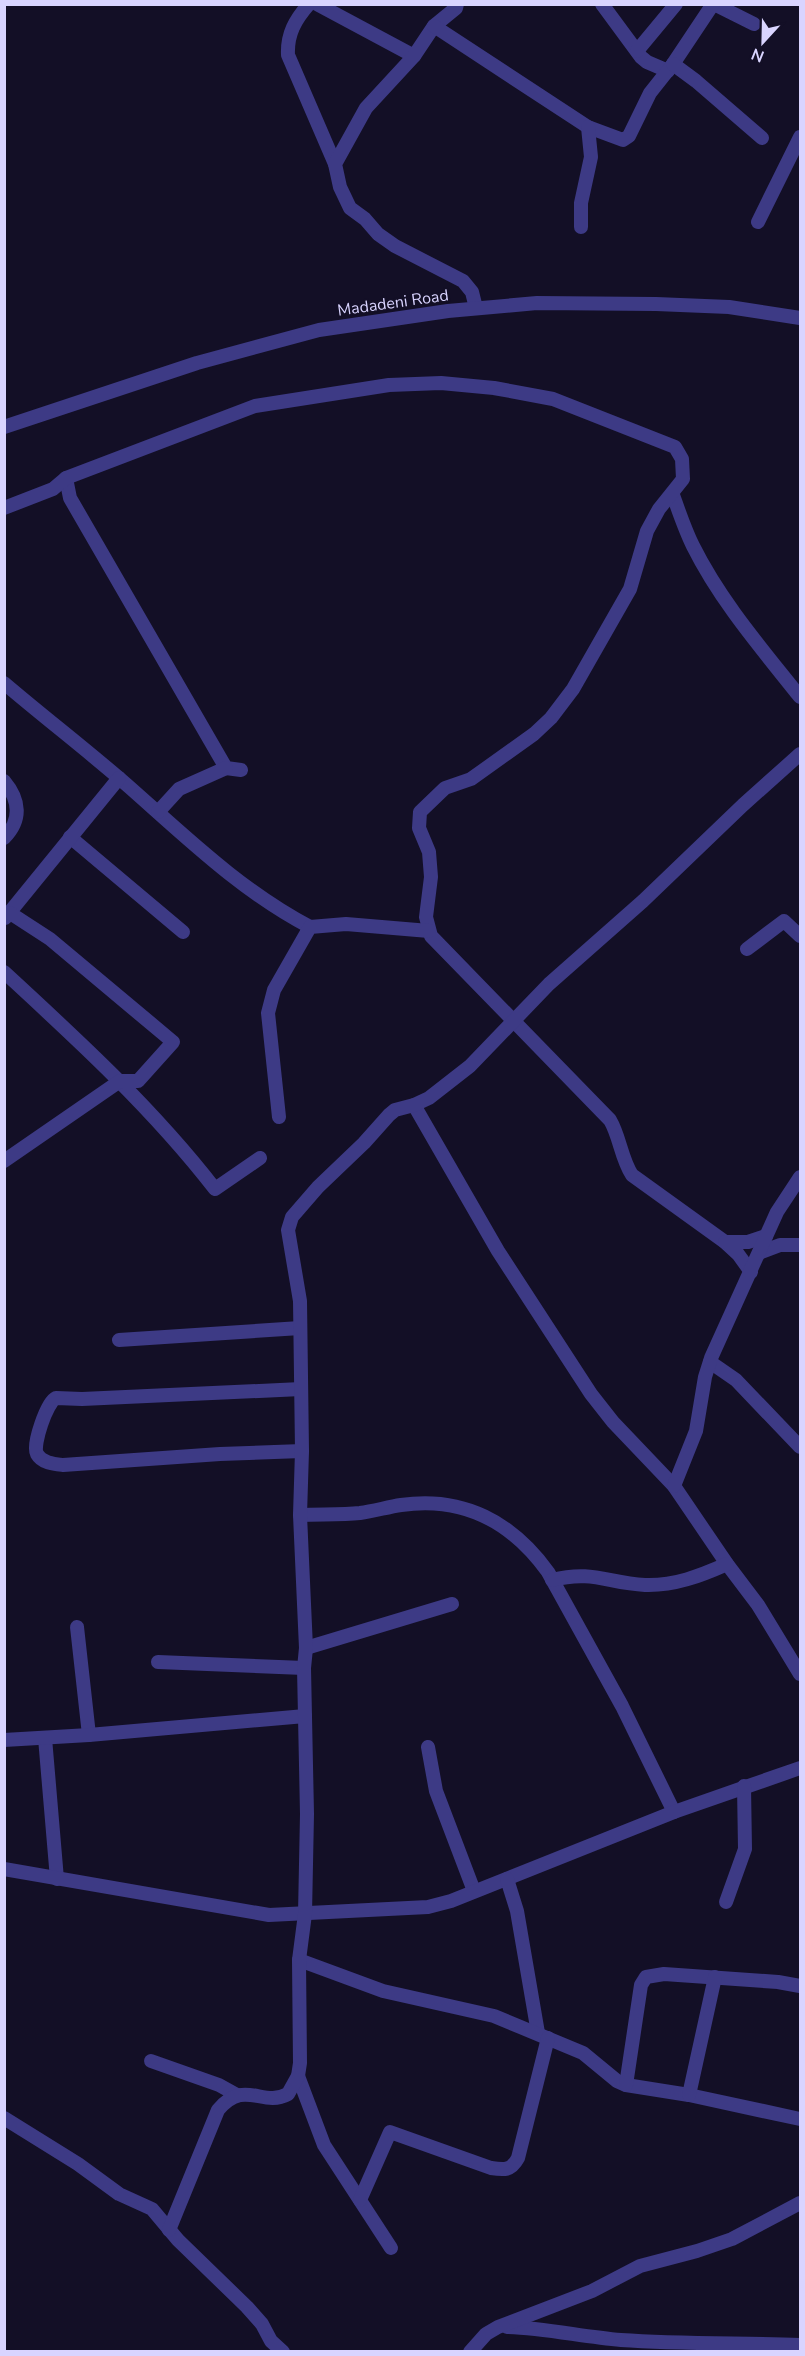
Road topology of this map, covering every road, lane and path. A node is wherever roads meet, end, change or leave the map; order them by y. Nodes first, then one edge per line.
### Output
1 (309, 4) edge
2 (317, 4) edge
3 (457, 4) edge
4 (602, 4) edge
5 (676, 4) edge
6 (714, 4) edge
7 (754, 24) dead end
8 (434, 26) junction
9 (637, 51) junction
10 (414, 57) junction
11 (671, 68) junction
12 (588, 127) junction
13 (801, 137) edge
14 (762, 138) dead end
15 (335, 164) junction
16 (758, 222) dead end
17 (581, 227) dead end
18 (476, 308) junction
19 (801, 318) edge
20 (4, 427) edge
21 (66, 478) junction
22 (53, 489) junction
23 (673, 495) junction
24 (70, 498) junction
25 (4, 508) edge
26 (4, 683) edge
27 (801, 697) edge
28 (801, 754) edge
29 (226, 768) junction
30 (241, 770) dead end
31 (118, 778) junction
32 (4, 782) edge
33 (158, 812) junction
34 (70, 837) junction
35 (4, 838) edge
36 (8, 916) edge
37 (310, 927) junction
38 (429, 931) junction
39 (183, 932) dead end
40 (801, 936) edge
41 (747, 949) dead end
42 (4, 972) edge
43 (513, 1021) junction
44 (120, 1081) junction
45 (414, 1105) junction
46 (279, 1117) dead end
47 (260, 1158) dead end
48 (4, 1161) edge
49 (801, 1177) edge
50 (766, 1236) junction
51 (725, 1242) junction
52 (801, 1245) edge
53 (759, 1253) junction
54 (751, 1272) junction
55 (300, 1328) junction
56 (119, 1340) dead end
57 (710, 1362) junction
58 (301, 1389) junction
59 (801, 1447) edge
60 (302, 1451) junction
61 (674, 1486) junction
62 (300, 1515) junction
63 (727, 1564) junction
64 (552, 1580) junction
65 (452, 1604) dead end
66 (77, 1627) dead end
67 (306, 1648) junction
68 (158, 1662) dead end
69 (304, 1668) junction
70 (801, 1674) edge
71 (305, 1716) junction
72 (89, 1735) junction
73 (45, 1738) junction
74 (4, 1740) edge
75 (428, 1747) dead end
76 (801, 1768) edge
77 (744, 1786) junction
78 (674, 1812) junction
79 (4, 1869) edge
80 (57, 1879) junction
81 (507, 1879) junction
82 (474, 1891) junction
83 (726, 1902) dead end
84 (305, 1914) junction
85 (299, 1960) junction
86 (715, 1977) junction
87 (801, 1986) edge
88 (543, 2036) junction
89 (151, 2061) dead end
90 (297, 2076) junction
91 (626, 2085) junction
92 (237, 2095) junction
93 (689, 2095) junction
94 (4, 2118) edge
95 (801, 2119) edge
96 (360, 2200) junction
97 (801, 2203) edge
98 (169, 2230) junction
99 (391, 2248) dead end
100 (498, 2327) junction
101 (801, 2345) edge
102 (283, 2352) edge
103 (470, 2352) edge

1 - 15 street
2 - 10 street
3 - 8 street
4 - 9 street
5 - 9 street
6 - 7 street
6 - 11 street
8 - 10 street
8 - 12 street
9 - 11 street
10 - 15 street
11 - 12 street
11 - 14 street
12 - 17 street
13 - 16 street
15 - 18 street
18 - 19 street, Madadeni Road
18 - 20 street, Madadeni Road
21 - 22 street
21 - 23 street
21 - 24 street
22 - 24 street
22 - 25 street
23 - 27 street
23 - 38 street
24 - 29 street
26 - 31 street
28 - 43 street
29 - 30 street
29 - 33 street
31 - 33 street
31 - 34 street
32 - 35 street
33 - 37 street
34 - 36 street
34 - 39 street
36 - 44 street
37 - 38 street
37 - 46 street
38 - 43 street
40 - 41 street
42 - 44 street
43 - 45 street
43 - 51 street
44 - 47 street
44 - 48 street
45 - 55 street
45 - 61 street
49 - 50 street
50 - 51 street
50 - 53 street
51 - 54 street
52 - 53 street
53 - 54 street
54 - 57 street
55 - 56 street
55 - 58 street
57 - 59 street
57 - 61 street
58 - 60 street
58 - 60 street
60 - 62 street
61 - 63 street
62 - 64 street
62 - 67 street
63 - 64 street
63 - 70 street
64 - 78 street
65 - 67 street
66 - 72 street
67 - 69 street
68 - 69 street
69 - 71 street
71 - 72 street
71 - 84 street
72 - 73 street
73 - 74 street
73 - 80 street
75 - 82 street
76 - 77 street
77 - 78 street
77 - 83 street
78 - 81 street
79 - 80 street
80 - 84 street
81 - 82 street
81 - 88 street
82 - 84 street
84 - 85 street
85 - 88 street
85 - 90 street
86 - 87 street
86 - 91 street
86 - 93 street
88 - 91 street
88 - 96 street
89 - 92 street
90 - 92 street
90 - 96 street
91 - 93 street
92 - 98 street
93 - 95 street
94 - 98 street
96 - 99 street
97 - 100 street
98 - 102 street
100 - 101 street
100 - 103 street

